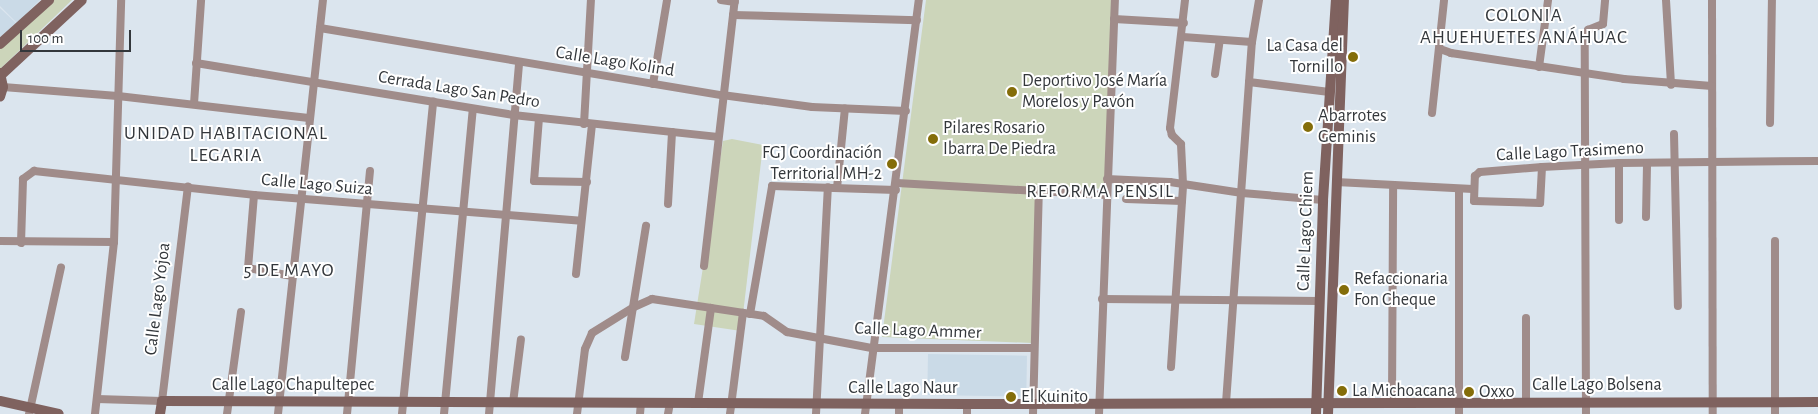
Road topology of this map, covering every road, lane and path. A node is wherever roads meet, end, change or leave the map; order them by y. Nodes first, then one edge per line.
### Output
1 (49, 0) edge
2 (82, 0) edge
3 (122, 0) edge
4 (201, 0) edge
5 (322, 0) edge
6 (591, 0) edge
7 (667, 0) edge
8 (721, 0) edge
9 (919, 0) edge
10 (1115, 0) edge
11 (1185, 0) edge
12 (1259, 0) edge
13 (1336, 0) edge
14 (1344, 0) edge
15 (1444, 0) edge
16 (1548, 0) edge
17 (1605, 0) edge
18 (1666, 0) edge
19 (1712, 0) edge
20 (1772, 0) edge
21 (735, 1) edge
22 (733, 15) junction
23 (1114, 19) junction
24 (916, 20) junction
25 (1184, 23) junction
26 (320, 28) junction
27 (1183, 37) junction
28 (1220, 40) junction
29 (1252, 42) junction
30 (0, 44) edge
31 (1440, 49) junction
32 (519, 62) junction
33 (196, 63) junction
34 (1539, 67) junction
35 (588, 73) junction
36 (0, 74) edge
37 (1215, 74) dead end
38 (1585, 74) junction
39 (1249, 82) junction
40 (314, 83) junction
41 (653, 84) junction
42 (1671, 85) junction
43 (1712, 86) junction
44 (1, 92) edge
45 (1329, 92) junction
46 (722, 95) junction
47 (118, 96) junction
48 (434, 102) junction
49 (194, 104) junction
50 (845, 108) junction
51 (474, 109) junction
52 (906, 111) junction
53 (1432, 113) dead end
54 (513, 115) junction
55 (309, 118) junction
56 (539, 118) junction
57 (1770, 123) dead end
58 (588, 124) junction
59 (672, 132) junction
60 (1674, 134) dead end
61 (718, 137) junction
62 (1714, 161) junction
63 (1818, 161) edge
64 (1675, 162) junction
65 (1619, 163) junction
66 (1647, 163) junction
67 (1587, 165) junction
68 (1542, 167) junction
69 (370, 171) dead end
70 (116, 180) junction
71 (1107, 180) junction
72 (587, 182) junction
73 (1336, 182) junction
74 (1183, 184) junction
75 (897, 186) junction
76 (1393, 186) junction
77 (828, 187) junction
78 (188, 188) junction
79 (837, 188) junction
80 (1474, 189) junction
81 (1039, 190) junction
82 (1458, 190) junction
83 (1242, 193) junction
84 (1106, 194) junction
85 (254, 195) junction
86 (302, 198) junction
87 (1126, 199) dead end
88 (1323, 200) junction
89 (1182, 201) junction
90 (367, 204) junction
91 (668, 204) dead end
92 (421, 208) junction
93 (463, 212) junction
94 (506, 216) junction
95 (1646, 217) dead end
96 (1619, 220) dead end
97 (581, 221) junction
98 (646, 226) dead end
99 (0, 241) edge
100 (1775, 241) dead end
101 (21, 242) junction
102 (114, 242) junction
103 (704, 266) dead end
104 (61, 267) dead end
105 (576, 274) dead end
106 (292, 276) junction
107 (1102, 299) junction
108 (1176, 299) junction
109 (1234, 299) junction
110 (1320, 301) junction
111 (1678, 306) dead end
112 (634, 307) junction
113 (710, 308) junction
114 (241, 312) dead end
115 (747, 313) junction
116 (1526, 318) dead end
117 (521, 339) dead end
118 (820, 339) junction
119 (872, 348) junction
120 (1034, 348) junction
121 (625, 358) dead end
122 (1171, 367) dead end
123 (97, 399) junction
124 (0, 401) edge
125 (162, 401) junction
126 (280, 401) junction
127 (348, 401) junction
128 (1586, 401) junction
129 (229, 402) junction
130 (403, 402) junction
131 (1392, 402) junction
132 (1459, 402) junction
133 (1526, 402) junction
134 (1713, 402) junction
135 (1775, 402) junction
136 (1818, 402) edge
137 (445, 403) junction
138 (670, 403) junction
139 (698, 403) junction
140 (1099, 403) junction
141 (1226, 403) junction
142 (1316, 403) junction
143 (1328, 403) junction
144 (513, 404) junction
145 (489, 409) edge
146 (577, 409) edge
147 (641, 409) edge
148 (730, 409) edge
149 (816, 409) edge
150 (866, 409) edge
151 (899, 409) edge
152 (967, 409) edge
153 (1033, 409) edge
154 (29, 411) edge
155 (59, 414) edge
156 (95, 414) edge
157 (160, 414) edge
158 (227, 414) edge
159 (278, 414) edge
160 (347, 414) edge
161 (402, 414) edge
162 (444, 414) edge
163 (668, 414) edge
164 (1099, 414) edge
165 (1316, 414) edge
166 (1328, 414) edge
167 (1459, 414) edge
168 (1586, 414) edge
169 (1713, 414) edge
170 (1775, 414) edge

1 - 30 street
2 - 36 street
3 - 47 street
4 - 33 street
5 - 26 street
6 - 35 street
7 - 41 street
8 - 21 street
9 - 24 street
10 - 23 street
11 - 25 street
12 - 29 street
13 - 45 street, Calle Lago Chiem
14 - 73 street, Calle Lago Chiem
15 - 31 street
16 - 34 street
17 - 38 street
18 - 42 street
19 - 43 street
20 - 57 street
21 - 22 street
22 - 24 street
22 - 46 street
23 - 25 street
23 - 71 street
24 - 52 street
25 - 27 street
26 - 32 street, Calle Lago Kolind
26 - 40 street
27 - 28 street
27 - 74 street
28 - 29 street
28 - 37 street
29 - 39 street
31 - 34 street
31 - 53 street
32 - 35 street, Calle Lago Kolind
32 - 54 street
33 - 40 street, Cerrada Lago San Pedro
33 - 49 street
34 - 38 street
35 - 41 street, Calle Lago Kolind
35 - 58 street
36 - 44 street
38 - 42 street
38 - 67 street
39 - 45 street
39 - 83 street
40 - 48 street, Cerrada Lago San Pedro
40 - 55 street
41 - 46 street, Calle Lago Kolind
42 - 43 street
43 - 62 street
44 - 47 street
45 - 88 street, Calle Lago Chiem
46 - 50 street, Calle Lago Kolind
46 - 61 street
47 - 49 street
47 - 70 street
48 - 51 street, Cerrada Lago San Pedro
48 - 92 street
49 - 55 street
50 - 52 street, Calle Lago Kolind
50 - 79 street
51 - 54 street, Cerrada Lago San Pedro
51 - 93 street
52 - 75 street
54 - 56 street, Cerrada Lago San Pedro
54 - 94 street
55 - 86 street
56 - 58 street, Cerrada Lago San Pedro
56 - 72 street
58 - 59 street, Cerrada Lago San Pedro
58 - 72 street
59 - 61 street, Cerrada Lago San Pedro
59 - 91 street
60 - 64 street
61 - 103 street
62 - 63 street, Calle Lago Trasimeno
62 - 64 street, Calle Lago Trasimeno
62 - 134 street
64 - 66 street, Calle Lago Trasimeno
64 - 111 street
65 - 66 street, Calle Lago Trasimeno
65 - 67 street, Calle Lago Trasimeno
65 - 96 street
66 - 95 street
67 - 68 street, Calle Lago Trasimeno
67 - 128 street
68 - 80 street, Calle Lago Trasimeno
68 - 80 street
69 - 90 street
70 - 78 street, Calle Lago Suiza
70 - 101 street, Calle Lago Suiza
70 - 102 street
71 - 74 street
71 - 84 street
72 - 97 street
73 - 76 street
73 - 143 street, Calle Lago Chiem
74 - 83 street
74 - 89 street
75 - 79 street
75 - 81 street
75 - 119 street
76 - 82 street
76 - 131 street
77 - 79 street
77 - 115 street
77 - 118 street
78 - 85 street, Calle Lago Suiza
78 - 125 street, Calle Lago Yojoa
80 - 82 street
81 - 84 street
81 - 120 street
82 - 132 street
83 - 88 street
83 - 109 street
84 - 107 street
85 - 86 street, Calle Lago Suiza
85 - 106 street
86 - 90 street, Calle Lago Suiza
86 - 106 street
87 - 89 street
88 - 110 street, Calle Lago Chiem
89 - 108 street
90 - 92 street, Calle Lago Suiza
90 - 127 street
92 - 93 street, Calle Lago Suiza
92 - 130 street
93 - 94 street, Calle Lago Suiza
93 - 137 street
94 - 97 street, Calle Lago Suiza
94 - 145 street
97 - 105 street
98 - 112 street
99 - 101 street
100 - 135 street
101 - 102 street
102 - 123 street
104 - 154 street
106 - 126 street
107 - 108 street
107 - 140 street
108 - 109 street
108 - 122 street
109 - 110 street
109 - 141 street
110 - 142 street, Calle Lago Chiem
112 - 113 street, Calle Lago Ammer
112 - 121 street
112 - 146 street, Calle Lago Ammer
113 - 115 street, Calle Lago Ammer
113 - 139 street
114 - 129 street
115 - 118 street, Calle Lago Ammer
115 - 148 street
116 - 133 street
117 - 144 street
118 - 119 street, Calle Lago Ammer
118 - 149 street
119 - 120 street, Calle Lago Ammer
119 - 150 street
120 - 153 street
123 - 125 street, Calle Lago Chapultepec
123 - 156 street
124 - 154 street
125 - 129 street, Calle Lago Chapultepec
125 - 157 street, Calle Lago Yojoa
126 - 127 street, Calle Lago Chapultepec
126 - 129 street, Calle Lago Chapultepec
126 - 159 street
127 - 130 street, Calle Lago Chapultepec
127 - 160 street
128 - 133 street, Calle Lago Bolsena
128 - 134 street, Calle Lago Bolsena
128 - 168 street
129 - 158 street
130 - 137 street, Calle Lago Chapultepec
130 - 161 street
131 - 132 street, Calle Lago Bolsena
131 - 143 street, Calle Lago Bolsena
132 - 133 street, Calle Lago Bolsena
132 - 167 street
134 - 135 street, Calle Lago Bolsena
134 - 169 street
135 - 136 street, Calle Lago Bolsena
135 - 170 street
137 - 145 street, Calle Lago Chapultepec
137 - 162 street
138 - 139 street, Calle Lago Naur
138 - 147 street, Calle Lago Naur
138 - 163 street
139 - 148 street, Calle Lago Naur
140 - 141 street, Calle Lago Naur
140 - 153 street, Calle Lago Naur
140 - 164 street
141 - 142 street, Calle Lago Naur
142 - 143 street, Calle Lago Bolsena
142 - 165 street, Calle Lago Chiem
143 - 166 street, Calle Lago Chiem
144 - 145 street, Calle Lago Naur
144 - 146 street, Calle Lago Naur
146 - 147 street, Calle Lago Naur
148 - 149 street, Calle Lago Naur
149 - 150 street, Calle Lago Naur
150 - 151 street, Calle Lago Naur
151 - 152 street, Calle Lago Naur
152 - 153 street, Calle Lago Naur
154 - 155 street

